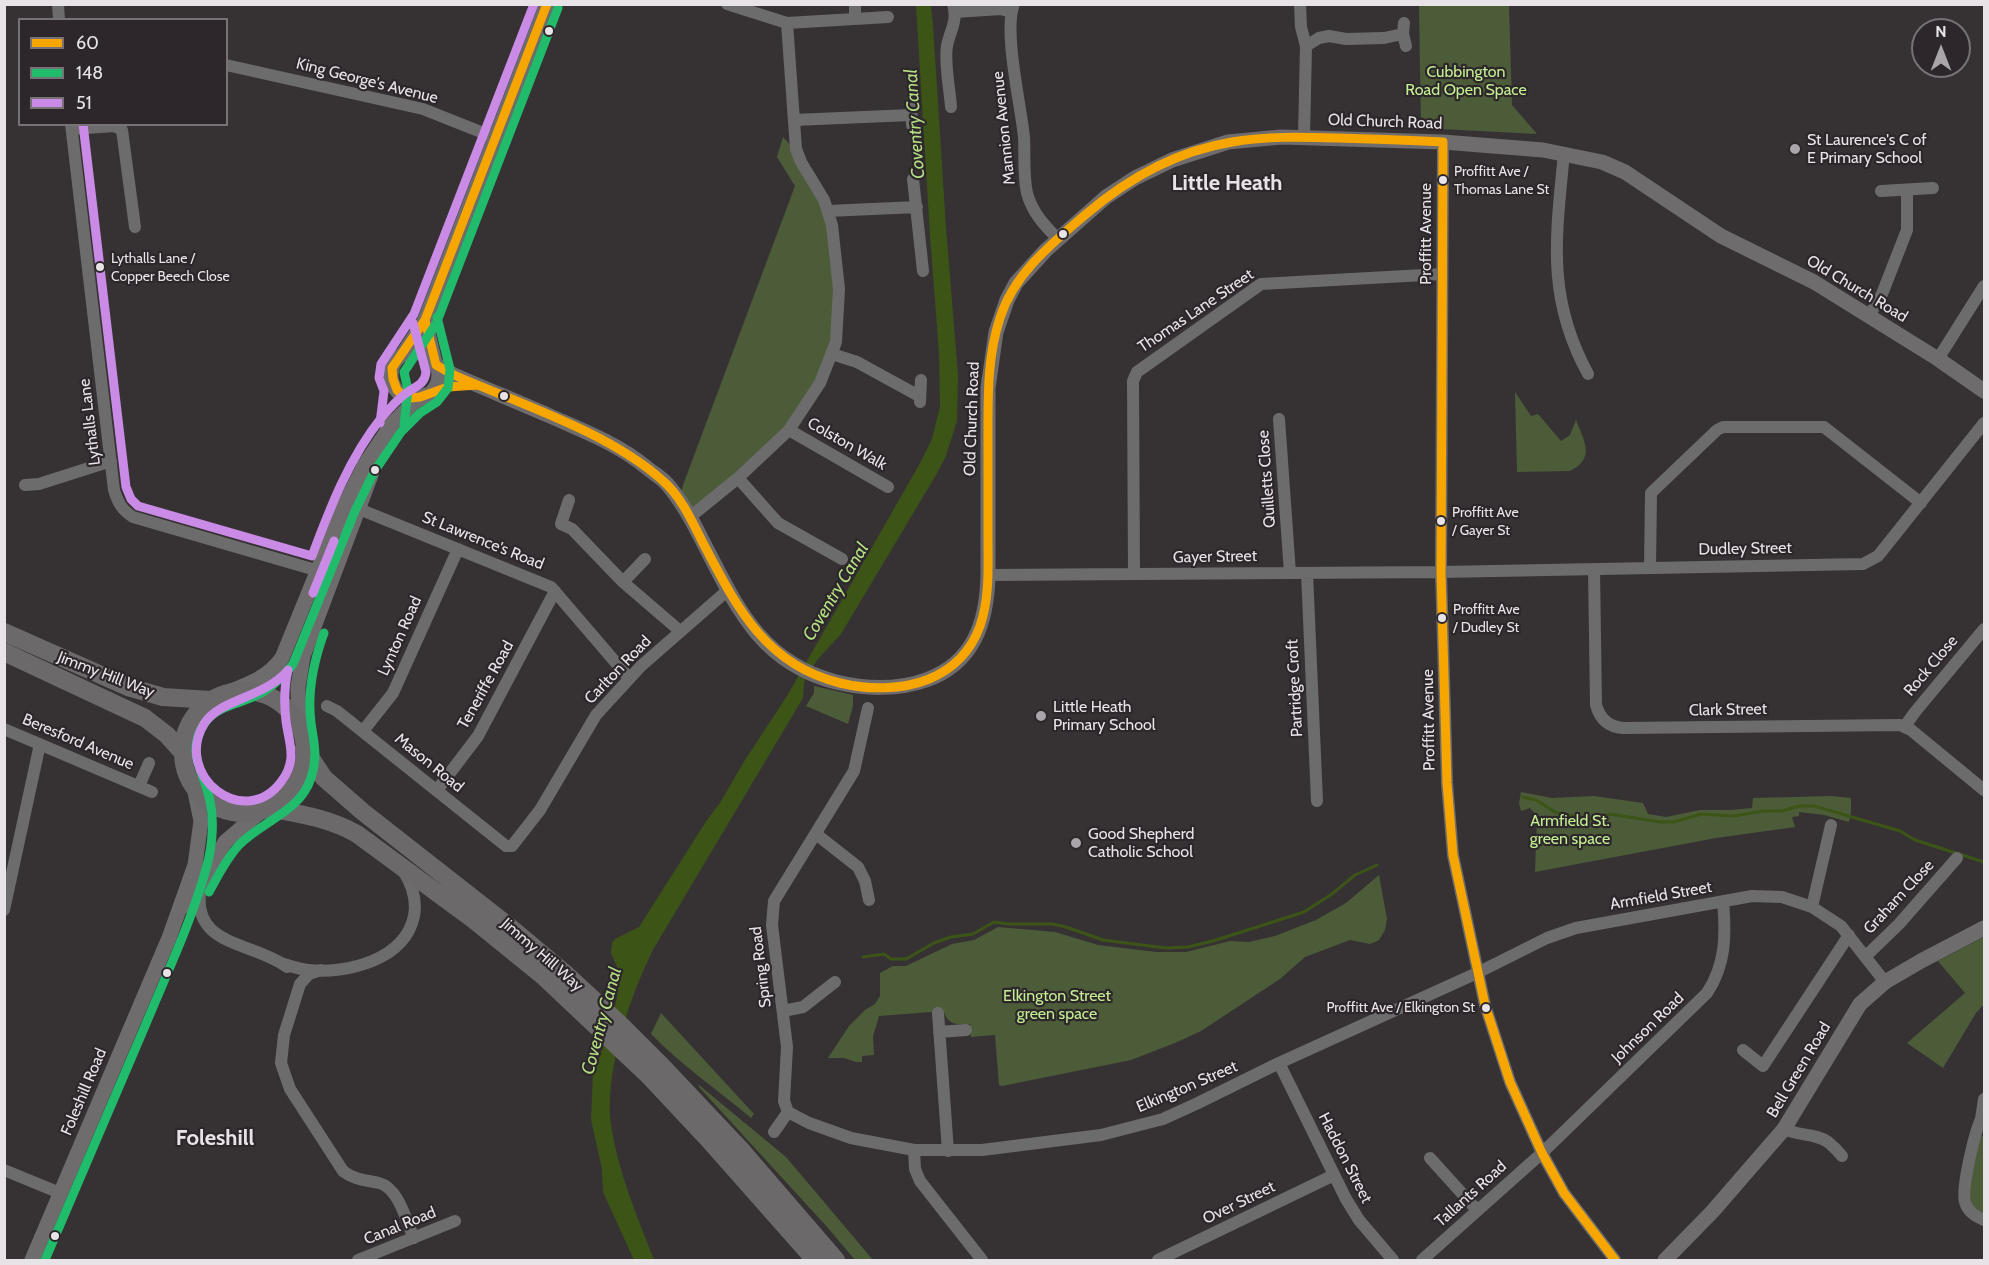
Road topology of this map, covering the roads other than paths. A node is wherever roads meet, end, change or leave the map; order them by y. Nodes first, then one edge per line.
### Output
1 (547, 4) edge
2 (727, 4) edge
3 (855, 4) edge
4 (1300, 4) edge
5 (954, 8) edge
6 (1013, 8) edge
7 (766, 10) edge
8 (888, 17) dead end
9 (855, 19) junction
10 (787, 23) junction
11 (1404, 34) dead end
12 (1306, 46) junction
13 (228, 65) edge
14 (951, 107) dead end
15 (911, 114) dead end
16 (794, 120) junction
17 (71, 127) edge
18 (1304, 137) junction
19 (496, 138) junction
20 (1443, 141) junction
21 (1564, 153) junction
22 (913, 179) dead end
23 (1933, 188) dead end
24 (1907, 190) junction
25 (1881, 191) dead end
26 (917, 207) junction
27 (828, 211) junction
28 (135, 227) dead end
29 (1057, 238) junction
30 (923, 271) dead end
31 (1442, 274) junction
32 (1984, 286) edge
33 (1869, 316) junction
34 (425, 320) junction
35 (403, 354) junction
36 (832, 354) junction
37 (1938, 359) junction
38 (436, 364) junction
39 (1588, 374) dead end
40 (921, 381) dead end
41 (477, 385) junction
42 (396, 390) junction
43 (1984, 391) edge
44 (427, 394) junction
45 (1279, 419) dead end
46 (1984, 423) edge
47 (392, 424) junction
48 (789, 430) junction
49 (380, 442) junction
50 (111, 461) junction
51 (738, 478) junction
52 (25, 484) dead end
53 (888, 487) dead end
54 (569, 500) dead end
55 (1921, 503) junction
56 (359, 509) junction
57 (690, 518) junction
58 (458, 549) junction
59 (645, 559) dead end
60 (842, 559) dead end
61 (1650, 568) junction
62 (1594, 569) junction
63 (319, 571) junction
64 (1441, 572) junction
65 (1290, 573) junction
66 (1307, 573) junction
67 (1134, 574) junction
68 (988, 575) junction
69 (623, 582) junction
70 (728, 590) junction
71 (555, 591) junction
72 (1984, 629) edge
73 (680, 631) junction
74 (4, 632) edge
75 (4, 652) edge
76 (629, 678) junction
77 (231, 691) junction
78 (211, 700) junction
79 (327, 706) dead end
80 (868, 708) dead end
81 (299, 724) junction
82 (1905, 726) junction
83 (4, 729) edge
84 (363, 731) junction
85 (40, 744) junction
86 (304, 747) junction
87 (184, 754) junction
88 (150, 763) dead end
89 (139, 786) junction
90 (194, 787) junction
91 (437, 790) junction
92 (1984, 790) edge
93 (152, 792) dead end
94 (1317, 801) dead end
95 (264, 810) junction
96 (1831, 825) dead end
97 (816, 834) junction
98 (509, 846) joint
99 (391, 858) junction
100 (1957, 858) dead end
101 (8, 882) edge
102 (202, 882) junction
103 (869, 900) dead end
104 (1723, 901) junction
105 (1812, 907) junction
106 (4, 910) edge
107 (1984, 928) edge
108 (1849, 936) junction
109 (169, 938) junction
110 (1865, 957) junction
111 (281, 963) junction
112 (321, 970) junction
113 (1477, 973) junction
114 (835, 982) dead end
115 (1885, 982) junction
116 (300, 984) junction
117 (783, 1011) junction
118 (938, 1013) dead end
119 (966, 1030) dead end
120 (939, 1032) junction
121 (1743, 1050) dead end
122 (1279, 1063) junction
123 (1984, 1099) edge
124 (788, 1112) junction
125 (1983, 1122) edge
126 (1784, 1130) junction
127 (774, 1132) dead end
128 (914, 1150) junction
129 (948, 1151) junction
130 (1542, 1153) junction
131 (1842, 1156) dead end
132 (1430, 1158) dead end
133 (4, 1170) edge
134 (1334, 1175) junction
135 (60, 1193) junction
136 (1477, 1210) junction
137 (1984, 1220) edge
138 (454, 1221) dead end
139 (414, 1238) junction
140 (32, 1260) edge
141 (358, 1260) edge
142 (814, 1260) edge
143 (836, 1260) edge
144 (982, 1260) edge
145 (1158, 1260) edge
146 (1393, 1260) edge
147 (1422, 1260) edge
148 (1615, 1260) edge
149 (1665, 1260) edge

1 - 19 main road
2 - 7 street
3 - 9 street
4 - 12 street
5 - 6 street
5 - 14 street
6 - 29 street, Mannion Avenue
7 - 10 street
8 - 9 street
9 - 10 street
10 - 16 street
11 - 12 street
12 - 18 street
13 - 19 street, King George's Avenue
15 - 16 street
16 - 27 street
17 - 28 street
17 - 50 street, Lythalls Lane
18 - 20 main road, Old Church Road
18 - 29 main road, Old Church Road
19 - 34 main road
20 - 21 main road, Old Church Road
20 - 31 street, Proffitt Avenue
21 - 33 main road, Old Church Road
21 - 39 street
22 - 26 street
23 - 24 street
24 - 25 street
24 - 33 street
26 - 27 street
26 - 30 street
27 - 36 street
29 - 68 main road, Old Church Road
31 - 64 street, Proffitt Avenue
31 - 67 street, Thomas Lane Street
32 - 37 street
33 - 37 main road, Old Church Road
34 - 35 main road
34 - 38 main road
35 - 38 main road
35 - 42 main road
36 - 40 street
36 - 48 street
37 - 43 main road, Old Church Road
38 - 41 main road, Old Church Road
38 - 44 main road
41 - 44 main road, Old Church Road
41 - 57 main road, Old Church Road
42 - 44 main road
42 - 47 main road
44 - 47 main road
45 - 65 street, Quilletts Close
46 - 55 street, Dudley Street
47 - 49 main road
48 - 51 street
48 - 53 street, Colston Walk
49 - 56 main road
49 - 63 main road
50 - 52 street
50 - 63 street, Lythalls Lane
51 - 57 street
51 - 60 street
54 - 69 street
55 - 61 street, Dudley Street
55 - 61 street
56 - 58 street, St Lawrence's Road
56 - 81 main road
57 - 70 main road, Old Church Road
58 - 71 street, St Lawrence's Road
58 - 84 street, Lynton Road
59 - 69 street
61 - 62 street, Dudley Street
62 - 64 street, Dudley Street
62 - 82 street, Clark Street
63 - 77 main road
64 - 66 street, Gayer Street
64 - 113 street, Proffitt Avenue
65 - 66 street, Gayer Street
65 - 67 street, Gayer Street
66 - 94 street, Partridge Croft
67 - 68 street, Gayer Street
68 - 70 main road, Old Church Road
69 - 73 street
70 - 73 street, Carlton Road
71 - 76 street, St Lawrence's Road
71 - 91 street, Teneriffe Road
72 - 82 street, Rock Close
73 - 76 street, Carlton Road
74 - 78 highway, Jimmy Hill Way
75 - 87 highway, Jimmy Hill Way
76 - 98 street, Carlton Road
77 - 78 highway
77 - 81 highway
78 - 87 highway
79 - 84 street, Mason Road
80 - 97 street, Spring Road
81 - 86 highway
82 - 92 street
83 - 85 street, Beresford Avenue
84 - 91 street, Mason Road
85 - 89 street, Beresford Avenue
85 - 101 street
86 - 95 highway
86 - 143 highway, Jimmy Hill Way
87 - 90 highway
88 - 89 street, Beresford Avenue
89 - 93 street, Beresford Avenue
90 - 95 highway
90 - 109 main road, Foleshill Road
91 - 98 street, Mason Road
95 - 99 highway, Jimmy Hill Way
95 - 102 main road, Foleshill Road
96 - 105 street
97 - 103 street
97 - 117 street, Spring Road
99 - 112 street
99 - 142 highway, Jimmy Hill Way
100 - 110 street, Graham Close
101 - 106 street
102 - 109 main road, Foleshill Road
102 - 111 street
104 - 105 street, Armfield Street
104 - 113 street, Armfield Street
104 - 130 street, Johnson Road
105 - 108 street, Armfield Street
107 - 115 main road, Bell Green Road
108 - 110 street, Armfield Street
108 - 121 street
109 - 135 main road, Foleshill Road
110 - 115 street, Armfield Street
111 - 112 street
111 - 116 street
112 - 116 street
113 - 122 street, Elkington Street
113 - 130 street, Proffitt Avenue
114 - 117 street
115 - 126 main road, Bell Green Road
116 - 139 street
117 - 124 street, Spring Road
118 - 120 street
119 - 120 street
120 - 129 street
122 - 129 street, Elkington Street
122 - 134 street, Haddon Street
123 - 125 street
124 - 127 street
124 - 128 street, Elkington Street
125 - 137 street
126 - 131 street
126 - 149 main road, Bell Green Road
128 - 129 street, Elkington Street
128 - 144 street
130 - 136 street, Tallants Road
130 - 148 street, Proffitt Avenue
132 - 136 street
133 - 135 street
134 - 145 street, Over Street
134 - 146 street, Haddon Street
135 - 140 main road, Foleshill Road
136 - 147 street, Tallants Road
138 - 139 street, Canal Road
139 - 141 street, Canal Road

